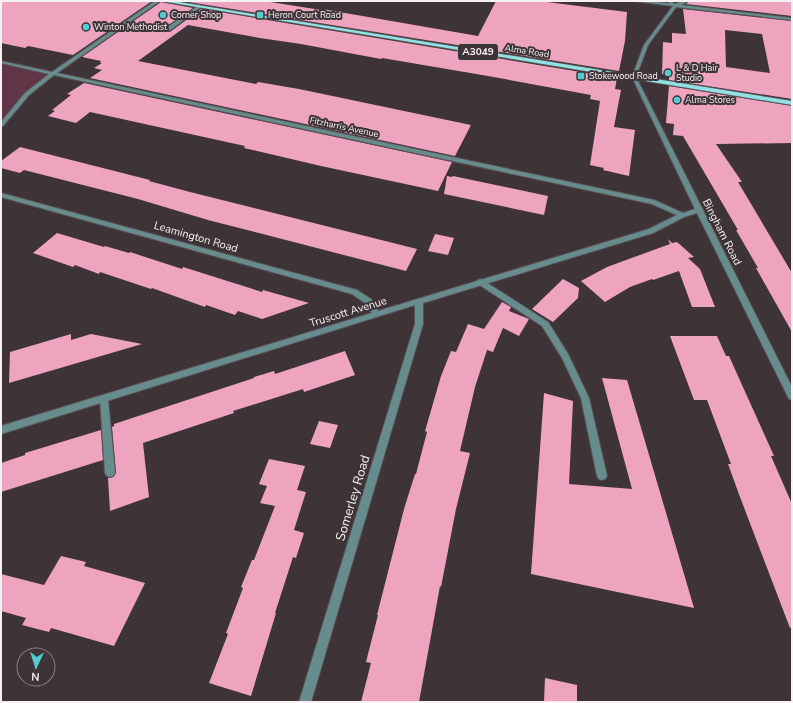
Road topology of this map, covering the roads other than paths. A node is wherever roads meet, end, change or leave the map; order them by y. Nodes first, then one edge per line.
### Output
1 (158, 1) edge
2 (164, 1) edge
3 (636, 1) edge
4 (669, 1) edge
5 (686, 1) edge
6 (675, 6) junction
7 (200, 7) junction
8 (792, 19) edge
9 (167, 30) dead end
10 (1, 62) edge
11 (52, 74) junction
12 (634, 77) junction
13 (792, 103) edge
14 (1, 125) edge
15 (1, 194) edge
16 (698, 210) junction
17 (682, 215) junction
18 (481, 282) junction
19 (419, 301) junction
20 (377, 315) junction
21 (792, 396) edge
22 (104, 399) junction
23 (1, 430) edge
24 (110, 472) dead end
25 (602, 476) dead end
26 (305, 702) edge

1 - 11 street
2 - 7 main road, Alma Road / A3049
3 - 6 street
4 - 6 street
5 - 6 street
6 - 8 street
6 - 12 street
7 - 9 street
7 - 12 main road, Alma Road / A3049
10 - 11 street, Fitzharris Avenue
11 - 14 street
11 - 17 street, Fitzharris Avenue
12 - 13 main road, Alma Road / A3049
12 - 16 street, Bingham Road
15 - 20 street, Leamington Road
16 - 17 street, Truscott Avenue
16 - 21 street, Bingham Road
17 - 18 street, Truscott Avenue
18 - 19 street, Truscott Avenue
18 - 25 street
19 - 20 street, Truscott Avenue
19 - 26 street, Somerley Road
20 - 22 street, Truscott Avenue
22 - 23 street, Truscott Avenue
22 - 24 street

